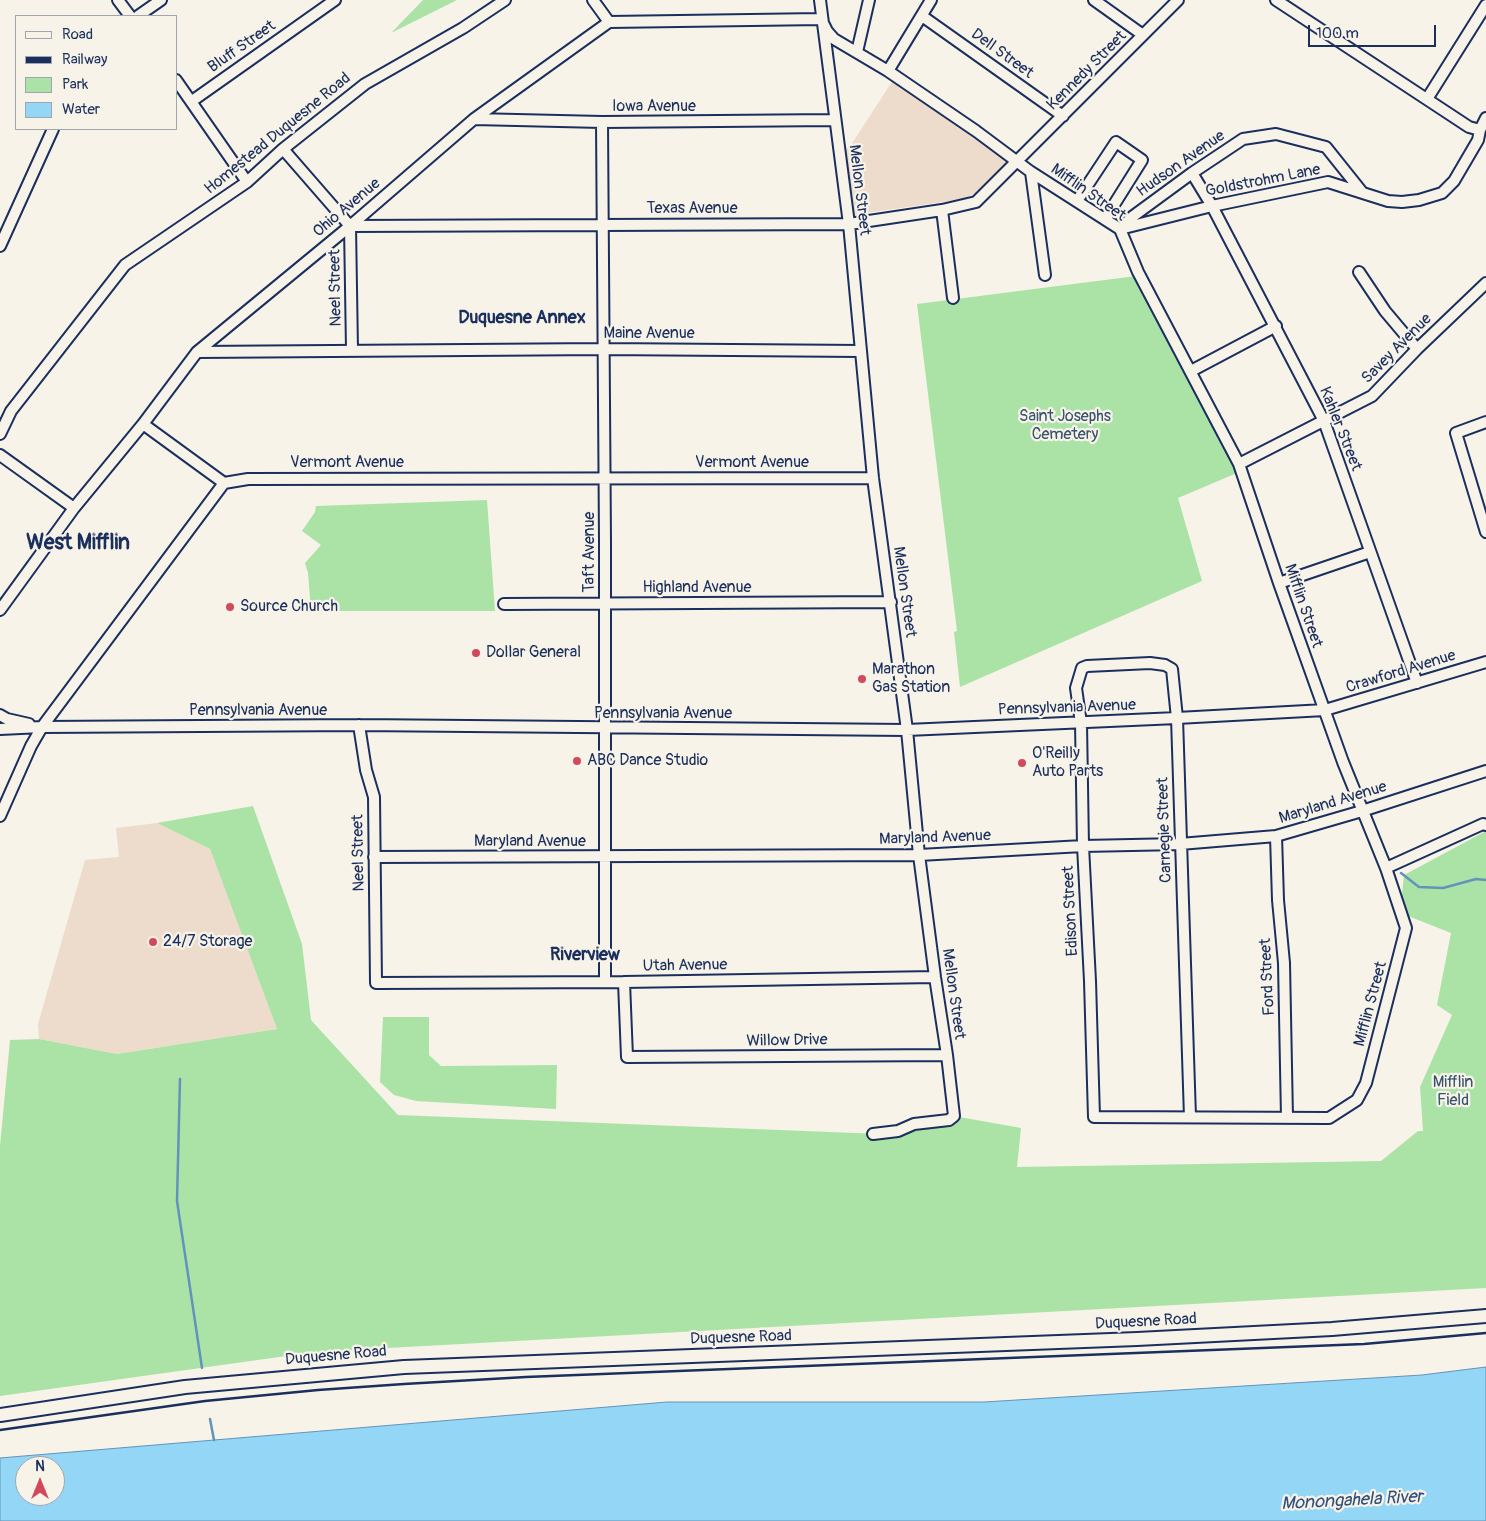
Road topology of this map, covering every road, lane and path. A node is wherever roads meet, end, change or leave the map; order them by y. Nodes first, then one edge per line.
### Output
1 (118, 0) edge
2 (161, 0) edge
3 (335, 0) edge
4 (505, 0) edge
5 (593, 0) edge
6 (820, 0) edge
7 (869, 0) edge
8 (932, 0) edge
9 (1094, 0) edge
10 (1178, 0) edge
11 (1276, 0) edge
12 (1486, 5) edge
13 (129, 15) edge
14 (139, 15) edge
15 (922, 16) junction
16 (821, 19) junction
17 (609, 22) junction
18 (1143, 35) junction
19 (857, 52) junction
20 (888, 70) junction
21 (178, 83) edge
22 (1427, 99) junction
23 (192, 101) junction
24 (1063, 116) junction
25 (1486, 118) edge
26 (474, 120) junction
27 (834, 120) junction
28 (602, 122) junction
29 (53, 130) edge
30 (1480, 130) junction
31 (283, 149) junction
32 (1016, 162) junction
33 (1031, 172) junction
34 (1192, 173) junction
35 (247, 182) junction
36 (1362, 192) junction
37 (1077, 200) junction
38 (1212, 206) junction
39 (942, 210) junction
40 (1105, 219) junction
41 (849, 224) junction
42 (604, 225) junction
43 (350, 226) junction
44 (1120, 229) junction
45 (0, 246) edge
46 (1359, 272) dead end
47 (1044, 275) dead end
48 (1486, 283) edge
49 (953, 298) dead end
50 (1276, 326) junction
51 (603, 349) junction
52 (1417, 349) junction
53 (352, 350) junction
54 (861, 351) junction
55 (197, 352) junction
56 (1191, 371) junction
57 (1324, 421) junction
58 (1486, 422) edge
59 (142, 424) junction
60 (0, 434) edge
61 (0, 455) edge
62 (1239, 464) junction
63 (605, 478) junction
64 (873, 478) junction
65 (224, 483) junction
66 (74, 508) junction
67 (1486, 532) edge
68 (1370, 552) junction
69 (1279, 583) junction
70 (891, 602) junction
71 (504, 604) dead end
72 (605, 604) junction
73 (0, 610) edge
74 (1486, 662) edge
75 (1417, 683) junction
76 (1078, 704) joint
77 (1325, 710) junction
78 (0, 715) edge
79 (1177, 718) junction
80 (1081, 722) junction
81 (359, 725) junction
82 (42, 727) junction
83 (604, 728) junction
84 (0, 729) edge
85 (907, 730) junction
86 (1486, 771) edge
87 (1362, 811) junction
88 (0, 816) edge
89 (1486, 825) edge
90 (1276, 836) junction
91 (1180, 844) junction
92 (1082, 846) junction
93 (919, 855) junction
94 (605, 857) junction
95 (374, 858) junction
96 (1386, 868) junction
97 (935, 977) junction
98 (605, 982) junction
99 (624, 982) junction
100 (376, 983) joint
101 (947, 1054) junction
102 (1094, 1117) joint
103 (1190, 1117) junction
104 (1287, 1118) junction
105 (873, 1134) dead end
106 (1486, 1316) edge
107 (0, 1415) edge

1 - 13 street
2 - 14 street
3 - 23 street, Bluff Street
4 - 31 street, Homestead Duquesne Road
5 - 17 street
6 - 16 street, Mellon Street
7 - 19 street
8 - 15 street
9 - 18 street
10 - 18 street, Kennedy Street
11 - 22 street
12 - 22 street
15 - 20 street
15 - 24 street, Dell Street
16 - 17 street
16 - 19 street, Mifflin Street
16 - 27 street, Mellon Street
17 - 26 street, Ohio Avenue
18 - 24 street, Kennedy Street
19 - 20 street, Mifflin Street
20 - 32 street, Mifflin Street
21 - 23 street
22 - 30 street
23 - 35 street
24 - 32 street, Kennedy Street
25 - 30 street, Goldstrohm Lane
26 - 28 street, Iowa Avenue
26 - 43 street, Ohio Avenue
27 - 28 street, Iowa Avenue
27 - 41 street, Mellon Street
28 - 42 street, Taft Avenue
29 - 45 street
30 - 36 street, Goldstrohm Lane
31 - 35 street, Homestead Duquesne Road
31 - 43 street
32 - 33 street, Mifflin Street
32 - 39 street, Texas Avenue
33 - 37 street, Mifflin Street
33 - 47 street
34 - 36 street, Hudson Avenue
34 - 38 street, Kahler Street
34 - 44 street, Hudson Avenue
35 - 60 street, Homestead Duquesne Road
36 - 38 street, Goldstrohm Lane
37 - 40 street, Mifflin Street
37 - 40 street
38 - 44 street, Goldstrohm Lane
38 - 50 street, Kahler Street
39 - 41 street, Texas Avenue
39 - 49 street
40 - 44 street, Mifflin Street
41 - 42 street, Texas Avenue
41 - 54 street, Mellon Street
42 - 43 street, Texas Avenue
42 - 51 street, Taft Avenue
43 - 53 street, Neel Street
43 - 55 street, Ohio Avenue
44 - 56 street, Mifflin Street
46 - 52 street
48 - 52 street, Savey Avenue
50 - 56 street
50 - 57 street, Kahler Street
51 - 53 street, Maine Avenue
51 - 54 street, Maine Avenue
51 - 63 street, Taft Avenue
52 - 57 street, Savey Avenue
53 - 55 street, Maine Avenue
54 - 64 street, Mellon Street
55 - 59 street, Ohio Avenue
56 - 62 street, Mifflin Street
57 - 62 street, Savey Avenue
57 - 68 street, Kahler Street
58 - 67 street
59 - 65 street
59 - 66 street, Ohio Avenue
61 - 66 street
62 - 69 street, Mifflin Street
63 - 64 street, Vermont Avenue
63 - 65 street, Vermont Avenue
63 - 72 street, Taft Avenue
64 - 70 street, Mellon Street
65 - 82 street
66 - 73 street, Ohio Avenue
68 - 69 street
68 - 75 street, Kahler Street
69 - 77 street, Mifflin Street
70 - 72 street, Highland Avenue
70 - 85 street, Mellon Street
71 - 72 street, Highland Avenue
72 - 83 street, Taft Avenue
74 - 75 street, Crawford Avenue
75 - 77 street, Crawford Avenue
76 - 79 street, Carnegie Street
76 - 80 street, Edison Street
77 - 79 street, Pennsylvania Avenue
77 - 87 street, Mifflin Street
78 - 82 street
79 - 80 street, Pennsylvania Avenue
79 - 91 street, Carnegie Street
80 - 85 street, Pennsylvania Avenue
80 - 92 street, Edison Street
81 - 82 street, Pennsylvania Avenue
81 - 83 street, Pennsylvania Avenue
81 - 95 street, Neel Street
82 - 84 street, Pennsylvania Avenue
82 - 88 street
83 - 85 street, Pennsylvania Avenue
83 - 94 street, Taft Avenue
85 - 93 street, Mellon Street
86 - 87 street, Maryland Avenue
87 - 90 street, Maryland Avenue
87 - 96 street, Mifflin Street
89 - 96 street
90 - 91 street, Maryland Avenue
90 - 104 street, Ford Street
91 - 92 street, Maryland Avenue
91 - 103 street, Carnegie Street
92 - 93 street, Maryland Avenue
92 - 102 street, Edison Street
93 - 94 street, Maryland Avenue
93 - 97 street, Mellon Street
94 - 95 street, Maryland Avenue
94 - 98 street, Taft Avenue
95 - 100 street, Neel Street
96 - 104 street, Mifflin Street
97 - 99 street, Utah Avenue
97 - 101 street, Mellon Street
98 - 99 street, Utah Avenue
98 - 100 street, Utah Avenue
99 - 101 street, Willow Drive
101 - 105 street, Mellon Street
102 - 103 street, Mifflin Street
103 - 104 street, Mifflin Street
106 - 107 main road, Duquesne Road

